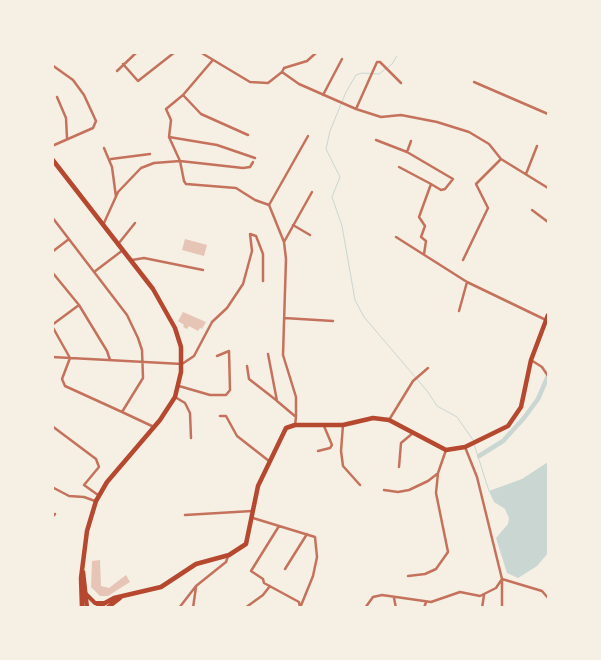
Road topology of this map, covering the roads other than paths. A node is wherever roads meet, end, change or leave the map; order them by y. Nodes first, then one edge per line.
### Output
1 (137, 52) edge
2 (175, 52) edge
3 (200, 52) edge
4 (317, 52) edge
5 (342, 59) dead end
6 (212, 61) junction
7 (52, 64) edge
8 (124, 64) junction
9 (116, 70) dead end
10 (282, 72) junction
11 (474, 82) dead end
12 (401, 83) dead end
13 (183, 95) junction
14 (323, 95) junction
15 (57, 97) dead end
16 (356, 109) junction
17 (548, 114) edge
18 (248, 135) dead end
19 (308, 136) dead end
20 (168, 137) junction
21 (67, 138) junction
22 (376, 140) dead end
23 (411, 141) dead end
24 (52, 146) edge
25 (537, 146) dead end
26 (104, 148) dead end
27 (407, 152) junction
28 (150, 154) dead end
29 (255, 158) dead end
30 (52, 159) edge
31 (110, 159) junction
32 (501, 160) junction
33 (180, 161) junction
34 (253, 162) dead end
35 (399, 167) dead end
36 (526, 174) junction
37 (431, 184) junction
38 (548, 188) edge
39 (312, 192) dead end
40 (116, 199) junction
41 (269, 205) junction
42 (532, 210) dead end
43 (52, 217) edge
44 (548, 222) edge
45 (104, 223) junction
46 (135, 223) dead end
47 (293, 225) junction
48 (310, 235) dead end
49 (396, 236) dead end
50 (69, 240) junction
51 (284, 242) junction
52 (120, 243) junction
53 (124, 249) junction
54 (52, 252) edge
55 (424, 254) junction
56 (132, 260) junction
57 (463, 260) dead end
58 (203, 270) dead end
59 (52, 272) edge
60 (94, 272) junction
61 (262, 281) dead end
62 (467, 282) junction
63 (79, 305) junction
64 (459, 310) dead end
65 (284, 318) junction
66 (548, 318) edge
67 (333, 322) dead end
68 (52, 326) edge
69 (268, 354) dead end
70 (217, 356) dead end
71 (52, 357) edge
72 (70, 358) junction
73 (110, 360) junction
74 (531, 360) junction
75 (143, 361) junction
76 (182, 364) junction
77 (247, 366) dead end
78 (428, 368) dead end
79 (548, 376) edge
80 (179, 386) junction
81 (175, 397) junction
82 (277, 401) junction
83 (122, 412) junction
84 (220, 416) dead end
85 (296, 417) junction
86 (389, 420) junction
87 (295, 425) junction
88 (343, 425) junction
89 (52, 426) edge
90 (324, 426) junction
91 (154, 427) junction
92 (413, 433) junction
93 (191, 438) dead end
94 (466, 447) junction
95 (446, 450) junction
96 (318, 451) dead end
97 (269, 461) junction
98 (399, 467) dead end
99 (438, 473) junction
100 (360, 485) dead end
101 (52, 487) edge
102 (384, 490) dead end
103 (98, 495) junction
104 (96, 501) junction
105 (252, 511) junction
106 (185, 515) dead end
107 (251, 518) junction
108 (279, 526) junction
109 (307, 534) junction
110 (229, 555) junction
111 (285, 568) dead end
112 (82, 570) junction
113 (408, 576) dead end
114 (502, 579) junction
115 (196, 586) junction
116 (270, 586) junction
117 (86, 594) junction
118 (484, 595) junction
119 (394, 598) junction
120 (548, 598) edge
121 (426, 602) junction
122 (106, 605) edge
123 (82, 608) edge
124 (87, 608) edge
125 (96, 608) edge
126 (179, 608) edge
127 (194, 608) edge
128 (245, 608) edge
129 (300, 608) edge
130 (366, 608) edge
131 (396, 608) edge
132 (424, 608) edge
133 (482, 608) edge
134 (502, 608) edge

1 - 8 street
2 - 8 street
3 - 6 street
4 - 10 street
5 - 14 street
6 - 10 street
6 - 13 street
7 - 21 street
8 - 9 street
10 - 14 street
11 - 17 street
12 - 16 street
13 - 18 street
13 - 20 street
14 - 16 street
15 - 21 street
16 - 32 street
19 - 41 street
20 - 29 street
20 - 33 street
21 - 24 street
22 - 27 street
23 - 27 street
25 - 36 street
26 - 31 street
27 - 37 street
28 - 31 street
30 - 45 main road
31 - 40 street
32 - 36 street
32 - 57 street
33 - 34 street
33 - 40 street
33 - 41 street
35 - 37 street
36 - 38 street
37 - 55 street
39 - 47 street
40 - 45 street
41 - 51 street
42 - 44 street
43 - 50 street
45 - 52 main road
46 - 52 street
47 - 48 street
47 - 51 street
49 - 55 street
50 - 54 street
50 - 60 street
51 - 65 street
52 - 53 main road
53 - 56 main road
53 - 60 street
55 - 62 street
56 - 58 street
56 - 76 main road
59 - 63 street
60 - 75 street
61 - 76 street
62 - 64 street
62 - 66 street
63 - 68 street
63 - 73 street
65 - 67 street
65 - 85 street
66 - 74 main road
68 - 72 street
69 - 82 street
70 - 80 street
71 - 72 street
72 - 73 street
72 - 83 street
73 - 75 street
74 - 79 street
74 - 94 main road
75 - 76 street
75 - 83 street
76 - 80 main road
77 - 82 street
78 - 86 street
80 - 81 main road
81 - 91 main road
81 - 93 street
82 - 85 street
83 - 91 street
84 - 97 street
85 - 87 street
86 - 88 main road
86 - 92 main road
87 - 90 main road
87 - 97 main road
88 - 90 main road
88 - 100 street
89 - 103 street
90 - 96 street
91 - 103 main road
92 - 95 main road
92 - 98 street
94 - 95 main road
94 - 114 street
95 - 99 street
97 - 105 main road
99 - 102 street
99 - 113 street
101 - 104 street
103 - 104 main road
104 - 112 main road
105 - 106 street
105 - 107 main road
107 - 108 street
107 - 110 main road
108 - 109 street
108 - 116 street
109 - 111 street
109 - 129 street
110 - 115 street
110 - 122 main road
112 - 117 main road
112 - 123 main road
114 - 118 street
114 - 120 street
114 - 134 street
115 - 126 street
115 - 127 street
116 - 128 street
116 - 129 street
117 - 122 main road
117 - 124 main road
118 - 121 street
118 - 133 street
119 - 121 street
119 - 130 street
119 - 131 street
121 - 132 street
122 - 125 main road

